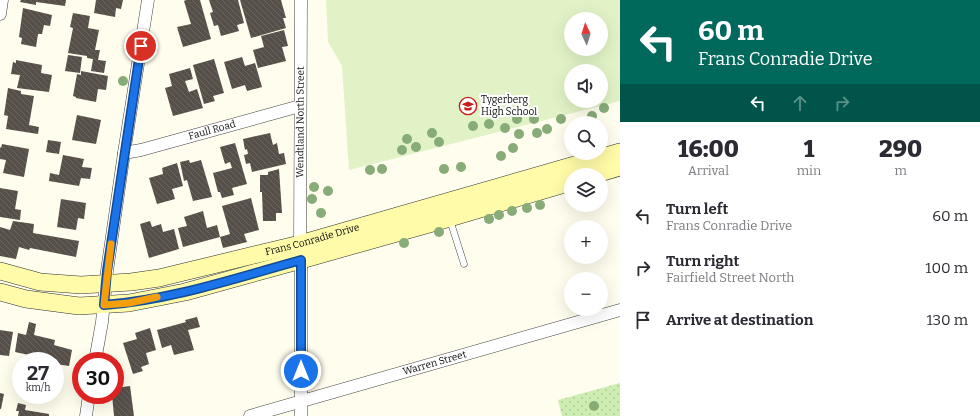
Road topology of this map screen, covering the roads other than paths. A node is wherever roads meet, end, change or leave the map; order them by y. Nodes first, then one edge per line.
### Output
1 (2, 0) edge
2 (148, 0) edge
3 (301, 0) edge
4 (0, 14) edge
5 (300, 106) junction
6 (620, 152) edge
7 (124, 153) junction
8 (620, 167) edge
9 (608, 171) edge
10 (564, 184) edge
11 (449, 218) junction
12 (300, 252) junction
13 (464, 264) dead end
14 (0, 271) edge
15 (106, 284) junction
16 (0, 292) edge
17 (104, 305) junction
18 (620, 310) edge
19 (96, 352) edge
20 (301, 401) junction
21 (88, 404) edge
22 (86, 416) edge
23 (250, 416) edge
24 (301, 416) edge

1 - 4 street
2 - 7 street
3 - 5 street, Wendtland North Street
5 - 7 street, Faull Road
5 - 12 street, Wendtland North Street
6 - 12 main road, Frans Conradie Drive
7 - 15 street
8 - 9 main road
10 - 11 main road, Frans Conradie Drive
11 - 12 main road, Frans Conradie Drive
11 - 13 lane
12 - 15 main road, Frans Conradie Drive
12 - 17 main road, Frans Conradie Drive
12 - 20 street, Wendtland North Street
14 - 15 main road, Frans Conradie Drive
15 - 17 street
16 - 17 main road, Frans Conradie Drive
17 - 19 street
18 - 20 street, Warren Street
20 - 23 street, Warren Street
20 - 24 street, Wendtland North Street
21 - 22 street

